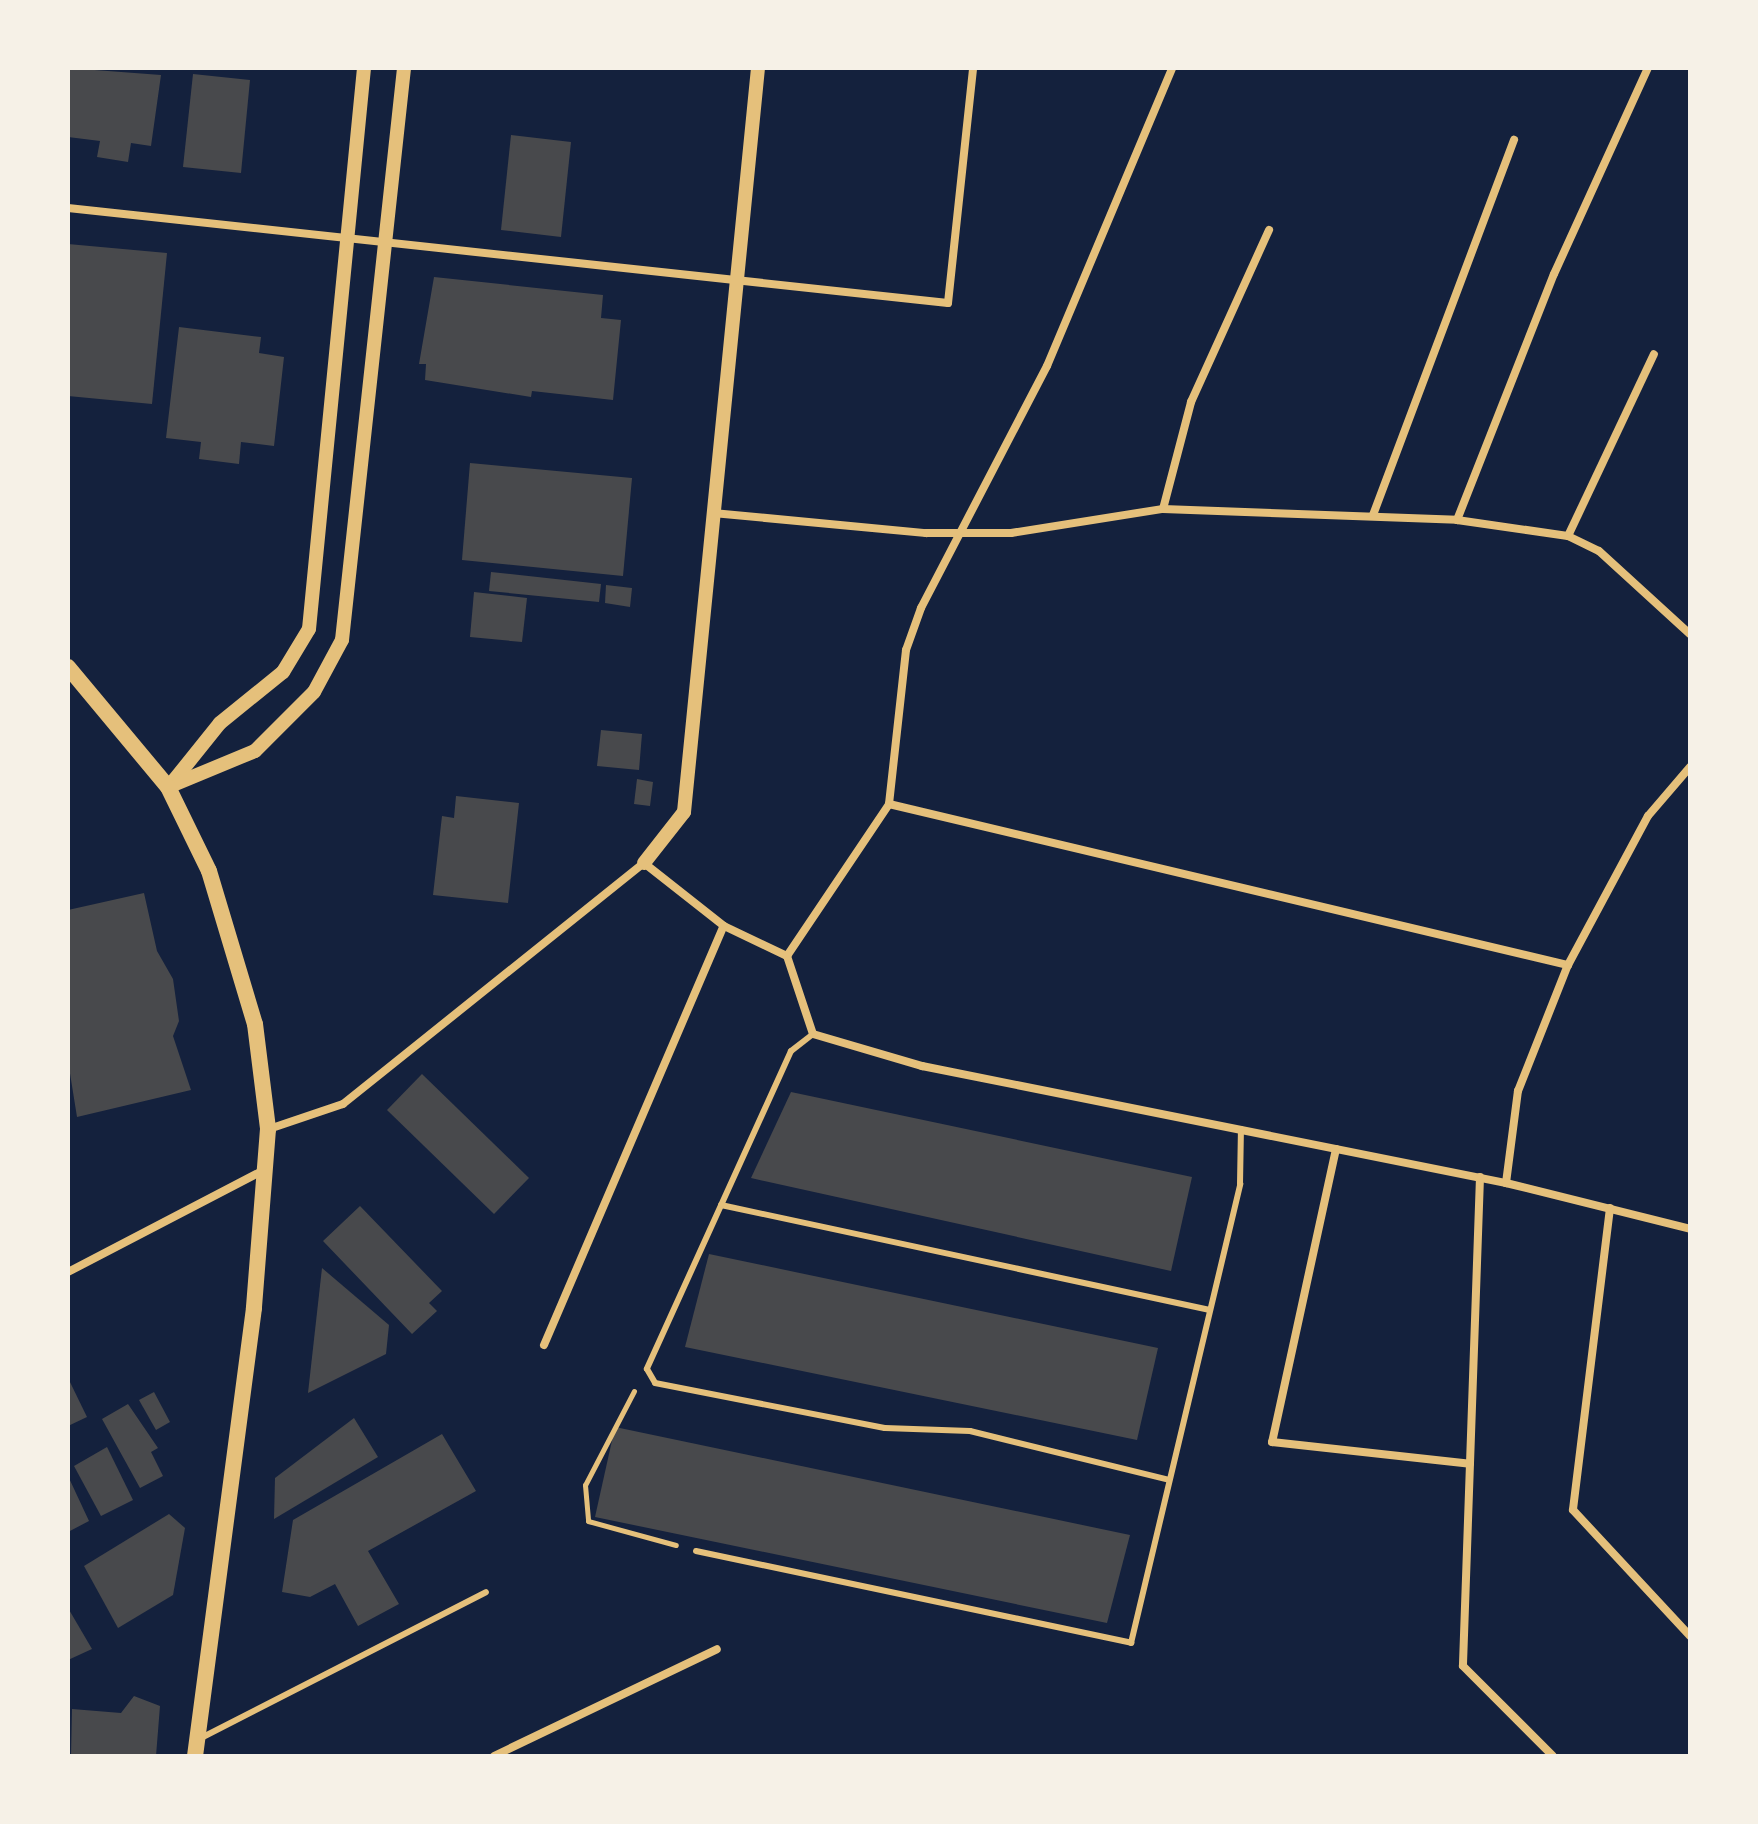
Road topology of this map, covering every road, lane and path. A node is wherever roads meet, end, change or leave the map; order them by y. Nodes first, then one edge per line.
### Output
1 (364, 68) edge
2 (404, 68) edge
3 (758, 68) edge
4 (973, 68) edge
5 (1172, 68) edge
6 (1648, 68) edge
7 (1514, 140) dead end
8 (68, 208) edge
9 (1269, 230) dead end
10 (347, 242) junction
11 (386, 247) junction
12 (736, 283) junction
13 (1654, 354) dead end
14 (1163, 509) junction
15 (713, 513) junction
16 (1373, 515) junction
17 (1457, 520) junction
18 (958, 533) junction
19 (1568, 536) junction
20 (1690, 634) edge
21 (68, 667) edge
22 (1690, 767) edge
23 (168, 787) junction
24 (889, 804) junction
25 (644, 863) junction
26 (724, 926) junction
27 (787, 956) junction
28 (1568, 965) junction
29 (813, 1034) junction
30 (268, 1129) junction
31 (1241, 1129) junction
32 (1336, 1149) junction
33 (267, 1168) junction
34 (1480, 1177) junction
35 (1506, 1183) junction
36 (721, 1205) junction
37 (1610, 1208) junction
38 (1689, 1226) edge
39 (68, 1272) edge
40 (1210, 1310) junction
41 (544, 1345) dead end
42 (647, 1369) junction
43 (1470, 1464) junction
44 (1169, 1480) junction
45 (696, 1551) joint
46 (486, 1592) dead end
47 (1690, 1636) edge
48 (717, 1649) dead end
49 (195, 1748) edge
50 (494, 1756) edge
51 (1553, 1756) edge

1 - 10 street
2 - 11 street
3 - 12 street
4 - 12 street
5 - 18 street
6 - 17 street
7 - 16 street
8 - 10 street
9 - 14 street
10 - 11 street
10 - 23 street
11 - 12 street
11 - 23 street
12 - 15 street
13 - 19 street
14 - 16 street
14 - 18 street
15 - 18 street
15 - 25 street
16 - 17 street
17 - 19 street
18 - 24 street
19 - 20 street
21 - 23 main road
22 - 28 street
23 - 30 main road
24 - 27 street
24 - 28 street
25 - 26 street
25 - 30 street
26 - 27 street
26 - 41 street
27 - 29 street
28 - 35 street
29 - 31 street
29 - 36 lane
30 - 33 main road
31 - 32 street
31 - 40 lane
32 - 34 street
32 - 43 street
33 - 39 street
33 - 49 main road
34 - 35 street
34 - 43 street
35 - 37 street
36 - 40 lane
36 - 42 lane
37 - 38 street
37 - 47 street
40 - 44 lane
42 - 44 lane
42 - 45 path
43 - 51 street
44 - 45 lane
46 - 49 lane
48 - 50 street

